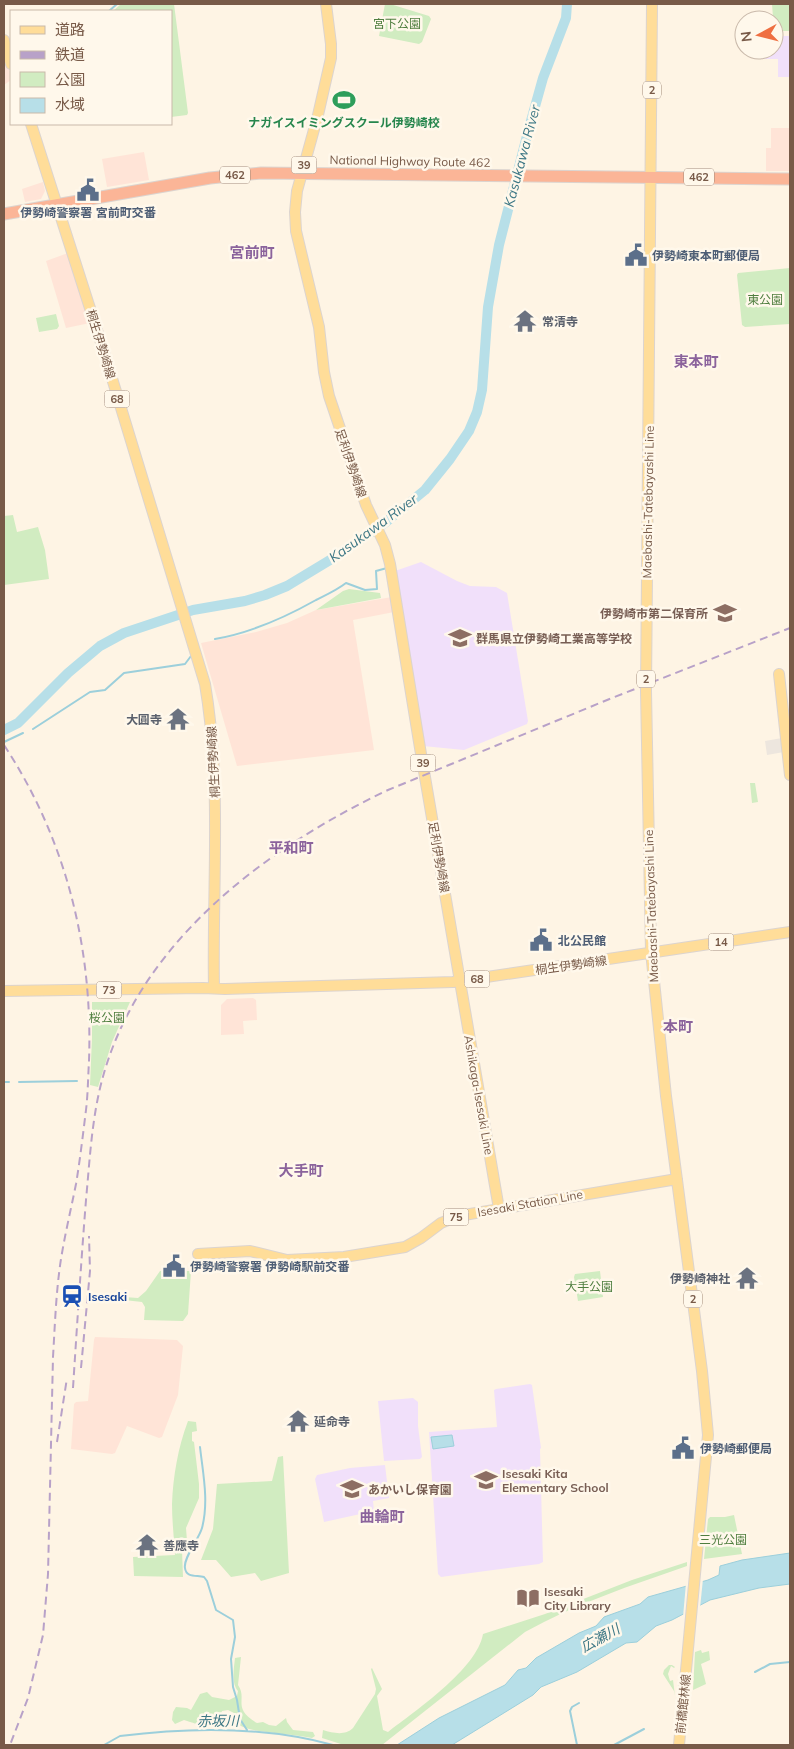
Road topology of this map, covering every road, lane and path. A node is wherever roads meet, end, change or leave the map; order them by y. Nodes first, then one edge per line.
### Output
1 (326, 4) edge
2 (652, 4) edge
3 (4, 40) edge
4 (10, 61) edge
5 (31, 125) edge
6 (302, 173) junction
7 (651, 177) junction
8 (790, 178) edge
9 (56, 204) junction
10 (4, 214) edge
11 (779, 674) dead end
12 (790, 775) edge
13 (790, 932) edge
14 (651, 952) junction
15 (460, 981) junction
16 (214, 988) junction
17 (4, 991) edge
18 (677, 1179) junction
19 (499, 1209) junction
20 (198, 1254) dead end
21 (689, 1638) joint
22 (679, 1745) edge

1 - 6 main road, 足利伊勢崎線 / 39
2 - 7 main road, 2
3 - 4 main road
5 - 9 main road, 桐生伊勢崎線 / 68
6 - 7 highway, National Highway Route 462 / 462
6 - 9 highway, National Highway Route 462 / 462
6 - 15 main road, 足利伊勢崎線 / 39
7 - 8 highway, National Highway Route 462 / 462
7 - 14 main road, Maebashi-Tatebayashi Line / 2
9 - 10 highway, National Highway Route 462 / 462
9 - 16 main road, 桐生伊勢崎線 / 68
11 - 12 main road
13 - 14 main road, 14
14 - 15 main road, 桐生伊勢崎線 / 68
14 - 18 main road, Maebashi-Tatebayashi Line / 2
15 - 16 main road, 桐生伊勢崎線 / 68
15 - 19 main road, Ashikaga-Isesaki Line / 39
16 - 17 main road, 73
18 - 19 main road, Isesaki Station Line / 75
18 - 21 main road, Maebashi-Tatebayashi Line / 2
19 - 20 main road, Isesaki Station Line / 75
21 - 22 main road, 前橋館林線 / 2

